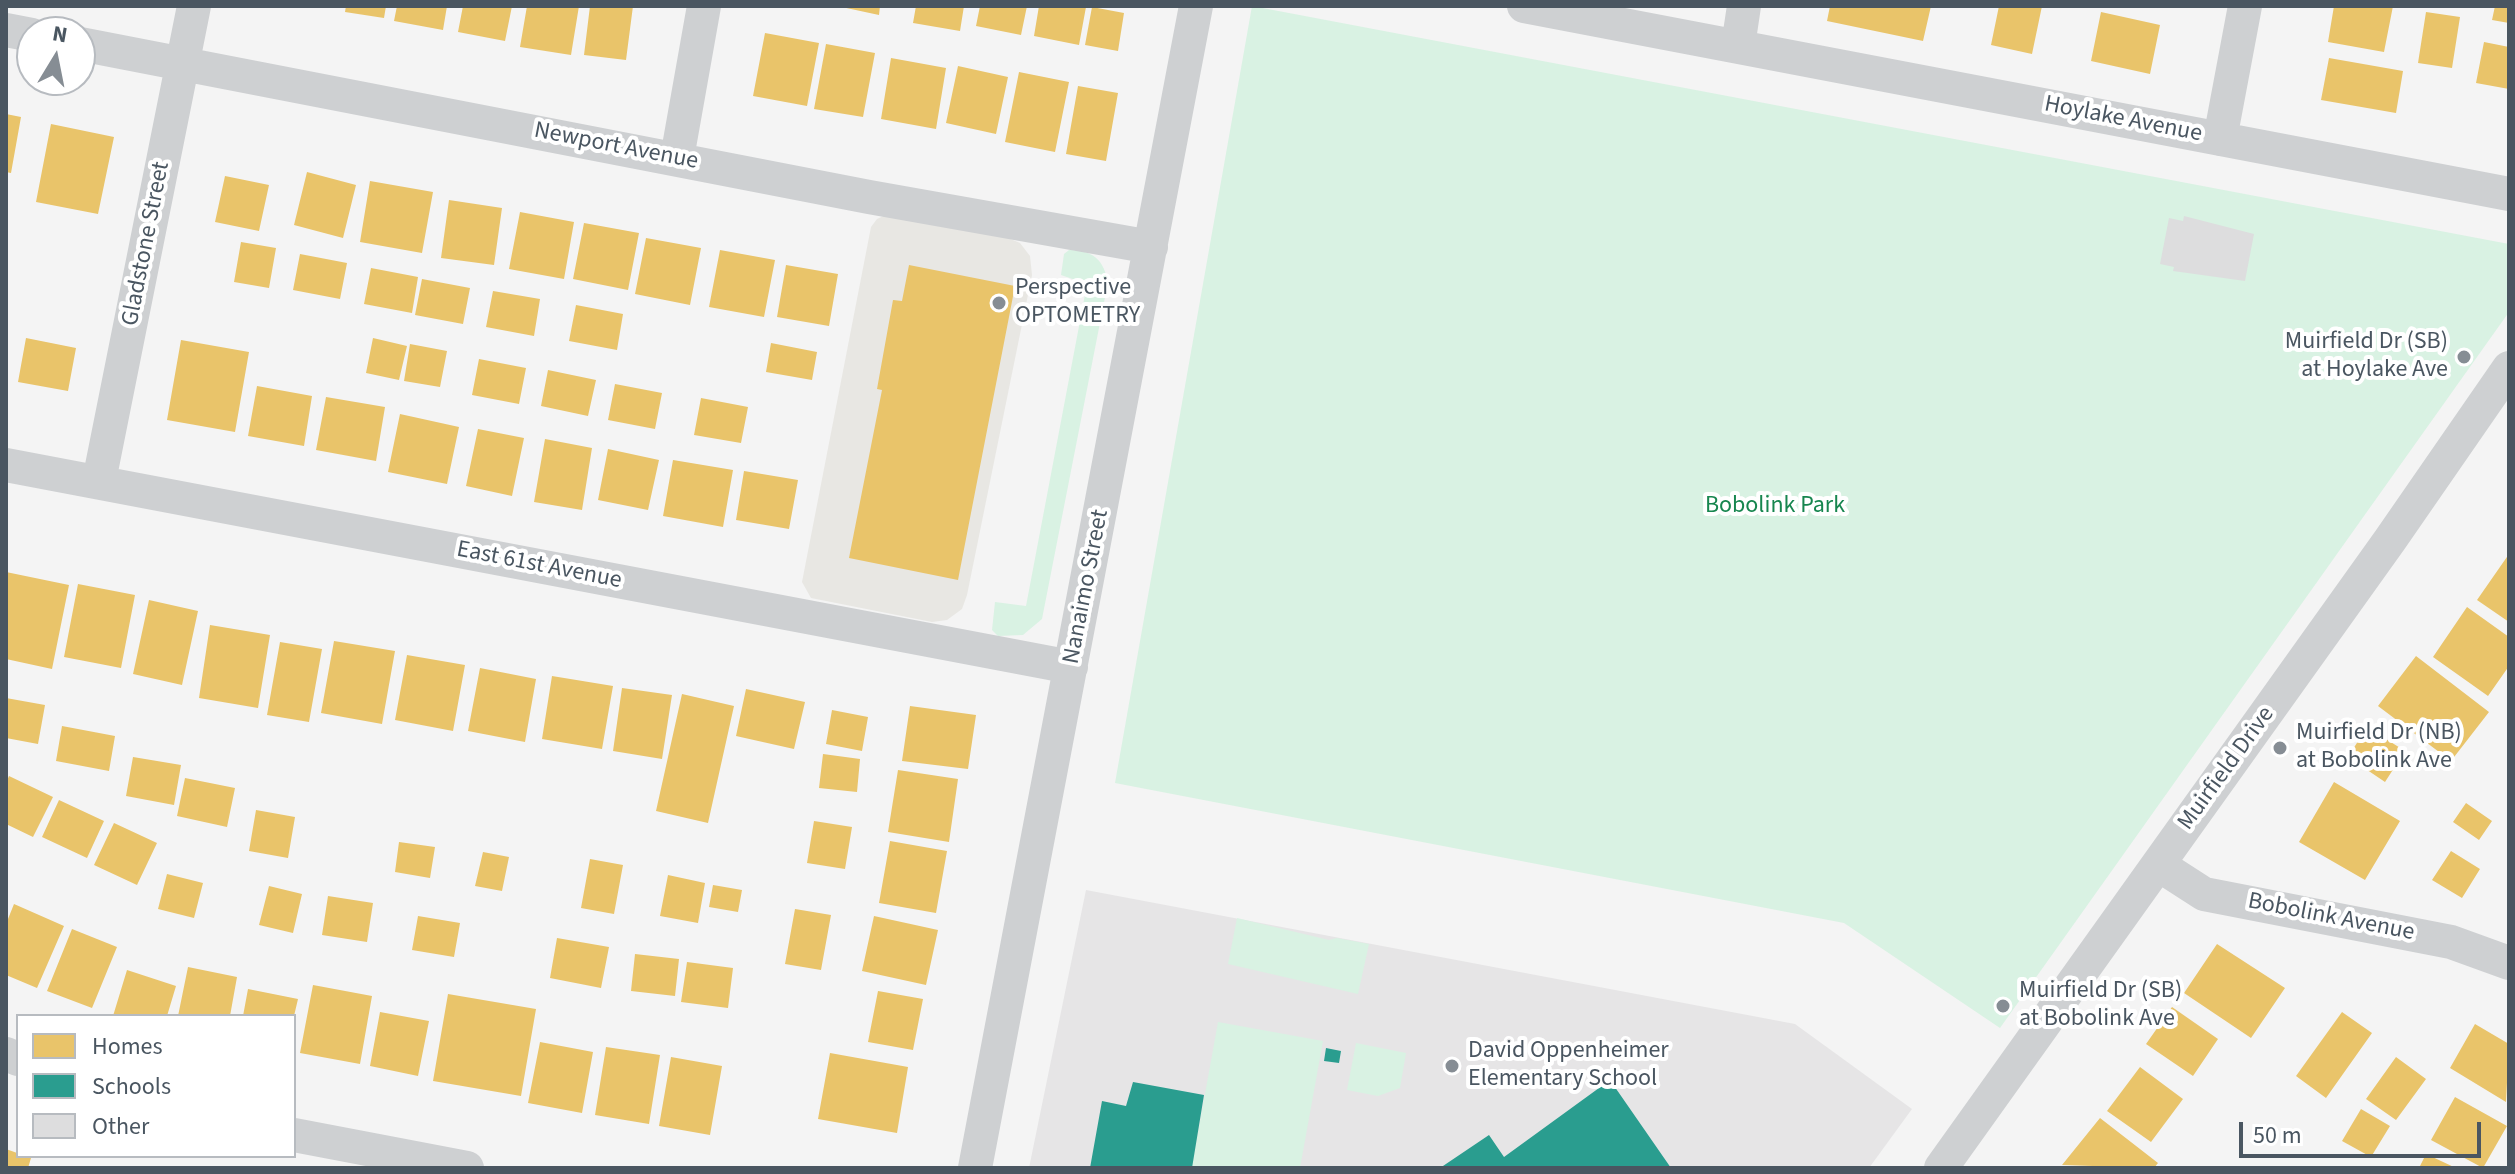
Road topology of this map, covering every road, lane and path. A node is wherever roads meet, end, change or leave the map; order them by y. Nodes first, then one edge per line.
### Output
1 (194, 6) edge
2 (704, 6) edge
3 (1196, 6) edge
4 (1524, 6) edge
5 (1744, 6) edge
6 (2245, 6) edge
7 (1569, 10) edge
8 (1738, 46) junction
9 (96, 47) edge
10 (182, 64) junction
11 (2220, 139) junction
12 (677, 158) junction
13 (2509, 194) edge
14 (1151, 247) junction
15 (2509, 368) edge
16 (6, 465) edge
17 (99, 481) junction
18 (1071, 667) junction
19 (2159, 865) junction
20 (2509, 963) edge
21 (296, 1135) edge
22 (467, 1168) edge
23 (975, 1168) edge
24 (1941, 1168) edge

1 - 10 street, Gladstone Street
2 - 12 street
3 - 14 street, Nanaimo Street
4 - 7 street, Hoylake Avenue
5 - 8 street
6 - 11 street
7 - 8 street, Hoylake Avenue
8 - 11 street, Hoylake Avenue
9 - 10 street, Newport Avenue
10 - 12 street, Newport Avenue
10 - 17 street, Gladstone Street
11 - 13 street, Hoylake Avenue
12 - 14 street, Newport Avenue
14 - 18 street, Nanaimo Street
15 - 19 street, Muirfield Drive
16 - 17 street, East 61st Avenue
17 - 18 street, East 61st Avenue
18 - 23 street, Nanaimo Street
19 - 20 street, Bobolink Avenue
19 - 24 street, Muirfield Drive
21 - 22 street

